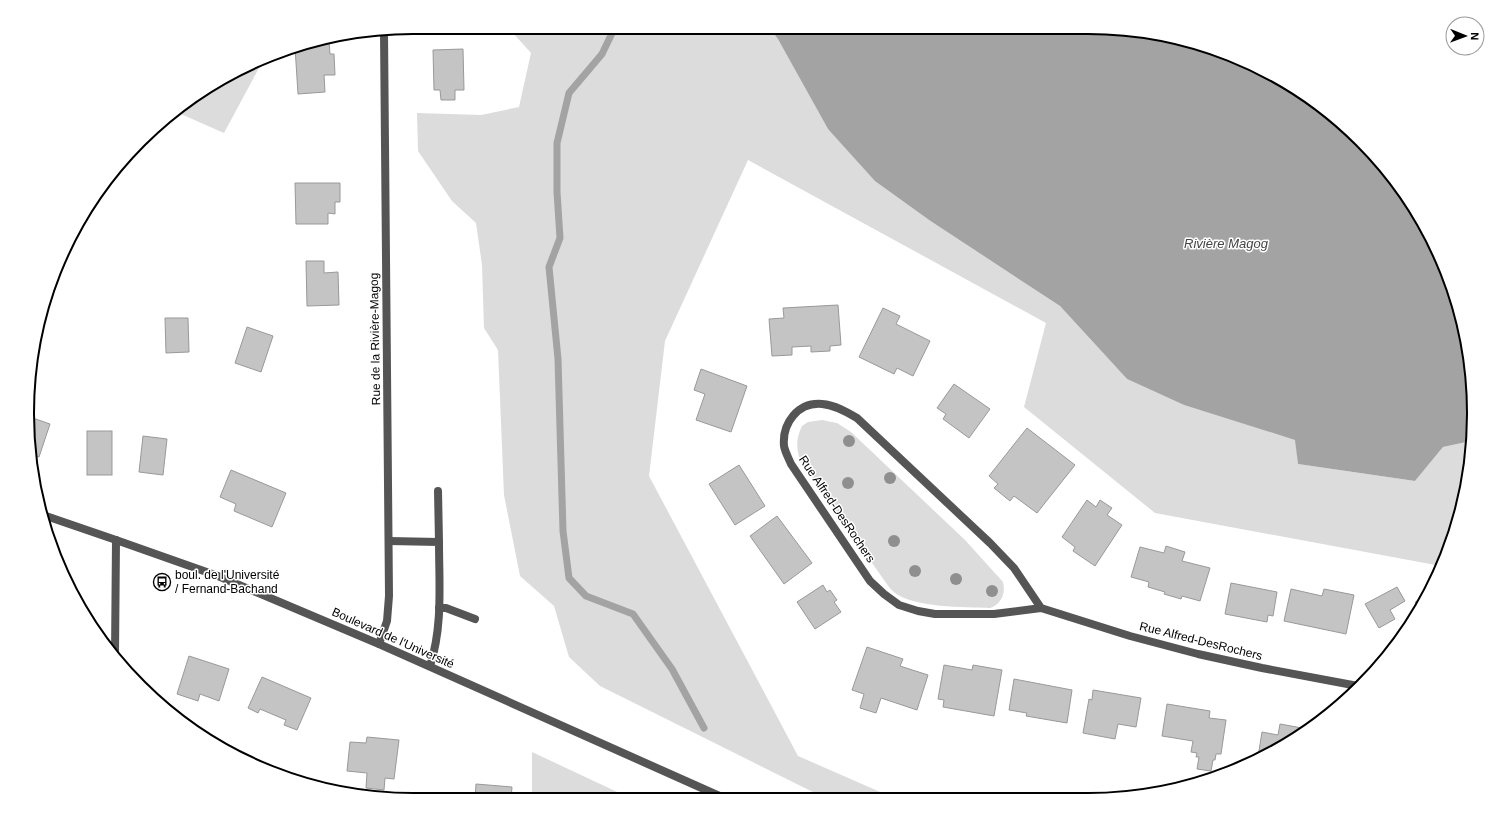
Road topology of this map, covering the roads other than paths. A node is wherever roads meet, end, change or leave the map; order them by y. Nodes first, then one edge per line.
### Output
1 (384, 35) edge
2 (438, 491) dead end
3 (48, 517) edge
4 (116, 540) junction
5 (389, 541) junction
6 (439, 542) junction
7 (439, 608) junction
8 (1042, 608) junction
9 (475, 618) dead end
10 (379, 644) junction
11 (115, 649) edge
12 (430, 666) junction
13 (1353, 685) edge
14 (713, 793) edge

1 - 5 street, Rue de la Rivière-Magog
2 - 6 street
3 - 4 street, Boulevard de l'Université
4 - 10 street, Boulevard de l'Université
4 - 11 street
5 - 6 street
5 - 10 street, Rue de la Rivière-Magog
6 - 7 street
7 - 9 street
7 - 12 street
8 - 8 street, Rue Alfred-DesRochers
8 - 13 street, Rue Alfred-DesRochers
10 - 12 street, Boulevard de l'Université
12 - 14 street, Boulevard de l'Université

